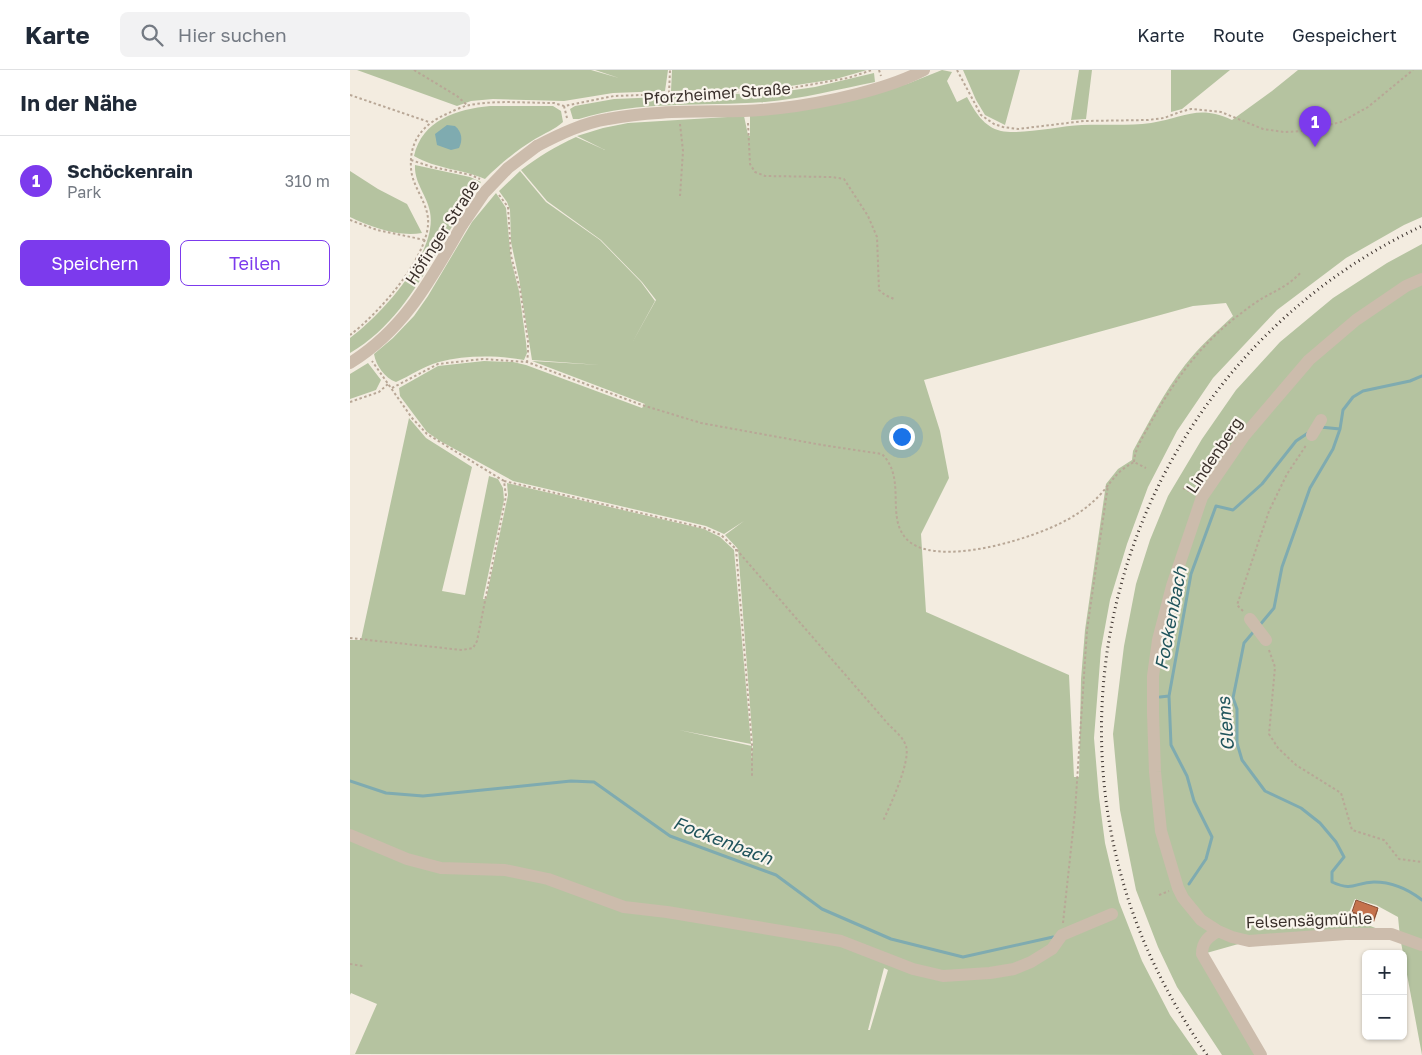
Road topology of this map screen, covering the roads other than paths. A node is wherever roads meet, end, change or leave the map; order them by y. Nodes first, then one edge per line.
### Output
1 (924, 70) edge
2 (569, 130) joint
3 (1422, 278) edge
4 (350, 363) edge
5 (1321, 420) dead end
6 (1312, 435) road end
7 (1250, 619) road end
8 (1266, 640) road end
9 (350, 835) edge
10 (1112, 914) dead end
11 (1201, 920) joint
12 (1218, 931) junction
13 (1422, 945) edge
14 (1261, 1055) edge

1 - 2 street, Pforzheimer Straße
2 - 4 street, Höfinger Straße, bridge
3 - 11 street, Lindenberg
5 - 6 street
7 - 8 street
9 - 10 street
11 - 12 street, Felsensägmühle
12 - 13 street, Felsensägmühle
12 - 14 street

